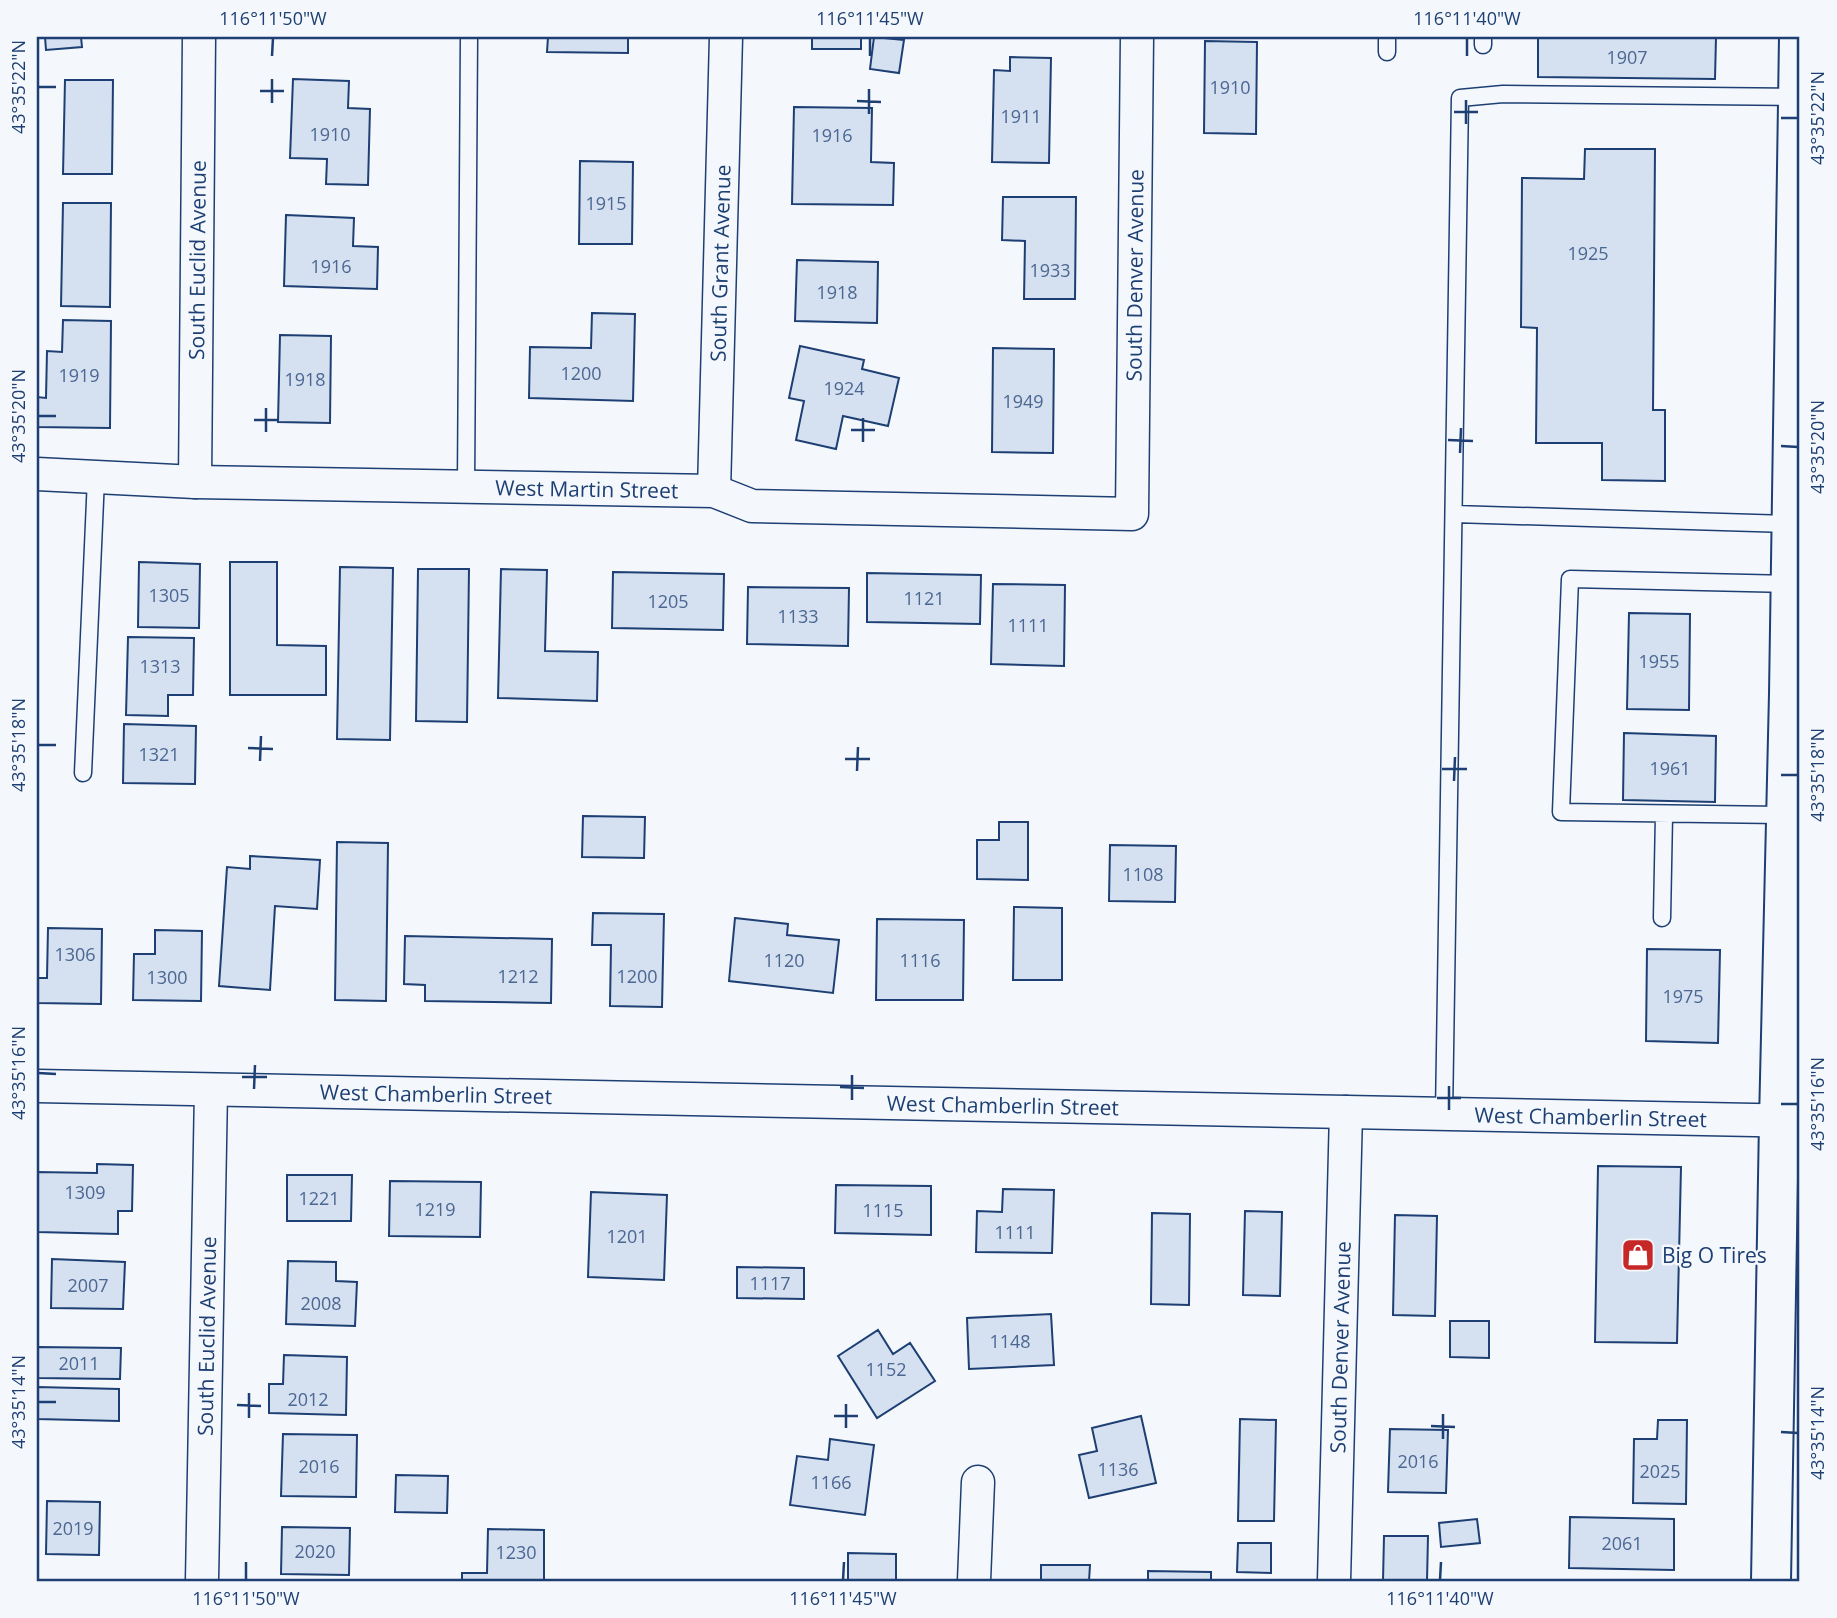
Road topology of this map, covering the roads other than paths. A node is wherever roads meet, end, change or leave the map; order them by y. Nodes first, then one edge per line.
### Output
1 (200, 37) edge
2 (469, 37) edge
3 (726, 37) edge
4 (1137, 37) edge
5 (1799, 37) edge
6 (1799, 97) edge
7 (37, 474) edge
8 (96, 478) junction
9 (195, 482) junction
10 (466, 486) junction
11 (713, 491) junction
12 (1132, 514) joint
13 (1454, 514) junction
14 (1792, 524) junction
15 (1791, 584) junction
16 (83, 773) dead end
17 (1664, 814) junction
18 (1786, 815) junction
19 (1662, 918) dead end
20 (1792, 934) edge
21 (37, 1086) edge
22 (211, 1090) junction
23 (1346, 1112) junction
24 (1444, 1115) junction
25 (1790, 1121) edge
26 (978, 1482) dead end
27 (202, 1581) edge
28 (974, 1581) edge
29 (1334, 1581) edge
30 (1771, 1581) edge

1 - 9 street, South Euclid Avenue
2 - 10 lane
3 - 11 street, South Grant Avenue
4 - 12 street, South Denver Avenue
5 - 6 main road
6 - 13 lane
6 - 14 main road
7 - 8 street, West Martin Street
8 - 9 street, West Martin Street
8 - 16 lane
9 - 10 street, West Martin Street
10 - 11 street, West Martin Street
11 - 12 street, West Martin Street
13 - 14 lane
13 - 24 lane
14 - 15 main road
15 - 17 lane
15 - 18 main road
17 - 18 lane
17 - 19 lane
18 - 20 main road
20 - 25 main road
21 - 22 street, West Chamberlin Street
22 - 23 street, West Chamberlin Street
22 - 27 street, South Euclid Avenue
23 - 24 street, West Chamberlin Street
23 - 29 street, South Denver Avenue
24 - 25 street, West Chamberlin Street
25 - 30 main road
26 - 28 street

